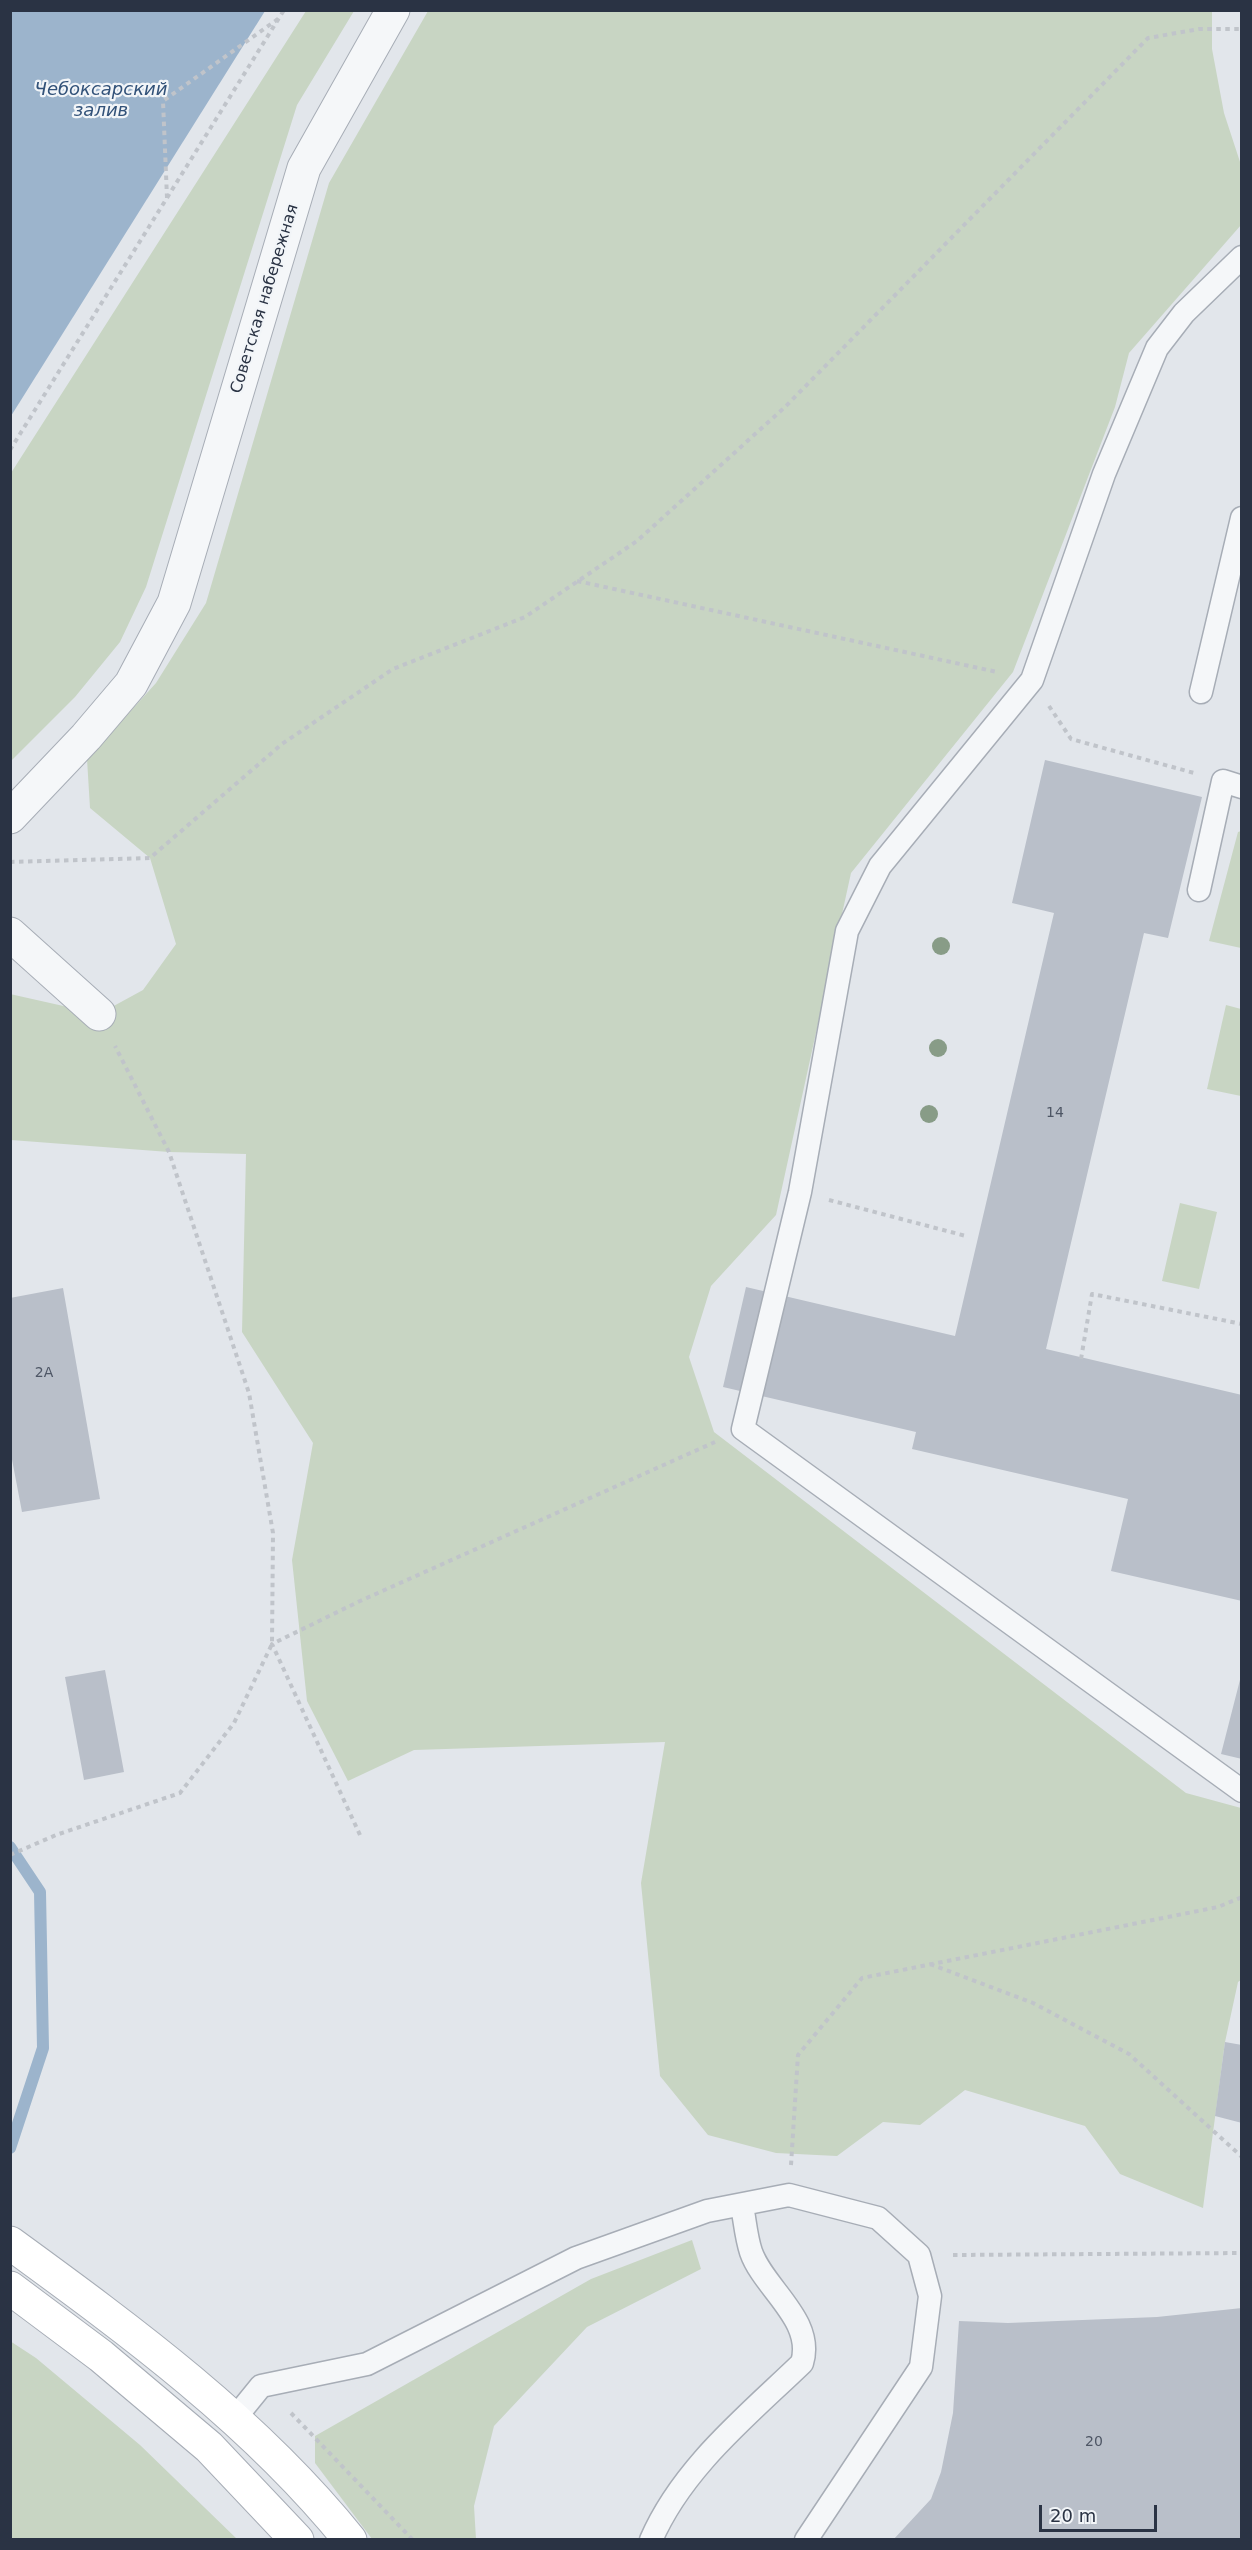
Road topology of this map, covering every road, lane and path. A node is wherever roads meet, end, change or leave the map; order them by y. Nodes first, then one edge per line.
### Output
1 (284, 10) edge
2 (393, 10) edge
3 (280, 17) junction
4 (1242, 29) edge
5 (167, 198) junction
6 (1242, 257) edge
7 (10, 450) edge
8 (1242, 518) edge
9 (577, 581) junction
10 (1032, 680) junction
11 (1201, 692) dead end
12 (1232, 784) edge
13 (10, 817) edge
14 (10, 862) edge
15 (1199, 891) dead end
16 (10, 934) edge
17 (99, 1014) joint
18 (800, 1192) junction
19 (966, 1236) dead end
20 (1242, 1324) edge
21 (1081, 1359) dead end
22 (743, 1429) junction
23 (272, 1644) junction
24 (1242, 1791) edge
25 (360, 1835) dead end
26 (10, 1855) edge
27 (1242, 1897) edge
28 (929, 1964) junction
29 (1242, 2157) edge
30 (789, 2194) junction
31 (742, 2206) junction
32 (10, 2243) edge
33 (1242, 2253) edge
34 (919, 2255) junction
35 (10, 2288) edge
36 (235, 2418) junction
37 (315, 2436) dead end
38 (297, 2540) edge
39 (350, 2540) edge
40 (413, 2540) edge
41 (651, 2540) edge
42 (806, 2540) edge

1 - 3 path
2 - 13 street, Советская набережная
3 - 5 path
3 - 5 path
4 - 9 path
5 - 7 path
6 - 10 lane
8 - 11 lane
9 - 10 path
9 - 14 path
10 - 12 path
10 - 18 lane
12 - 15 lane
16 - 17 street
17 - 23 path
18 - 19 path
18 - 22 lane
20 - 21 path
22 - 23 path
22 - 24 lane
23 - 25 path
23 - 26 path
27 - 28 path
28 - 29 path
28 - 30 path
30 - 31 lane
30 - 34 lane
31 - 36 lane
31 - 41 lane
32 - 36 main road
33 - 34 path
34 - 42 lane
35 - 38 main road
36 - 39 main road
37 - 40 path

